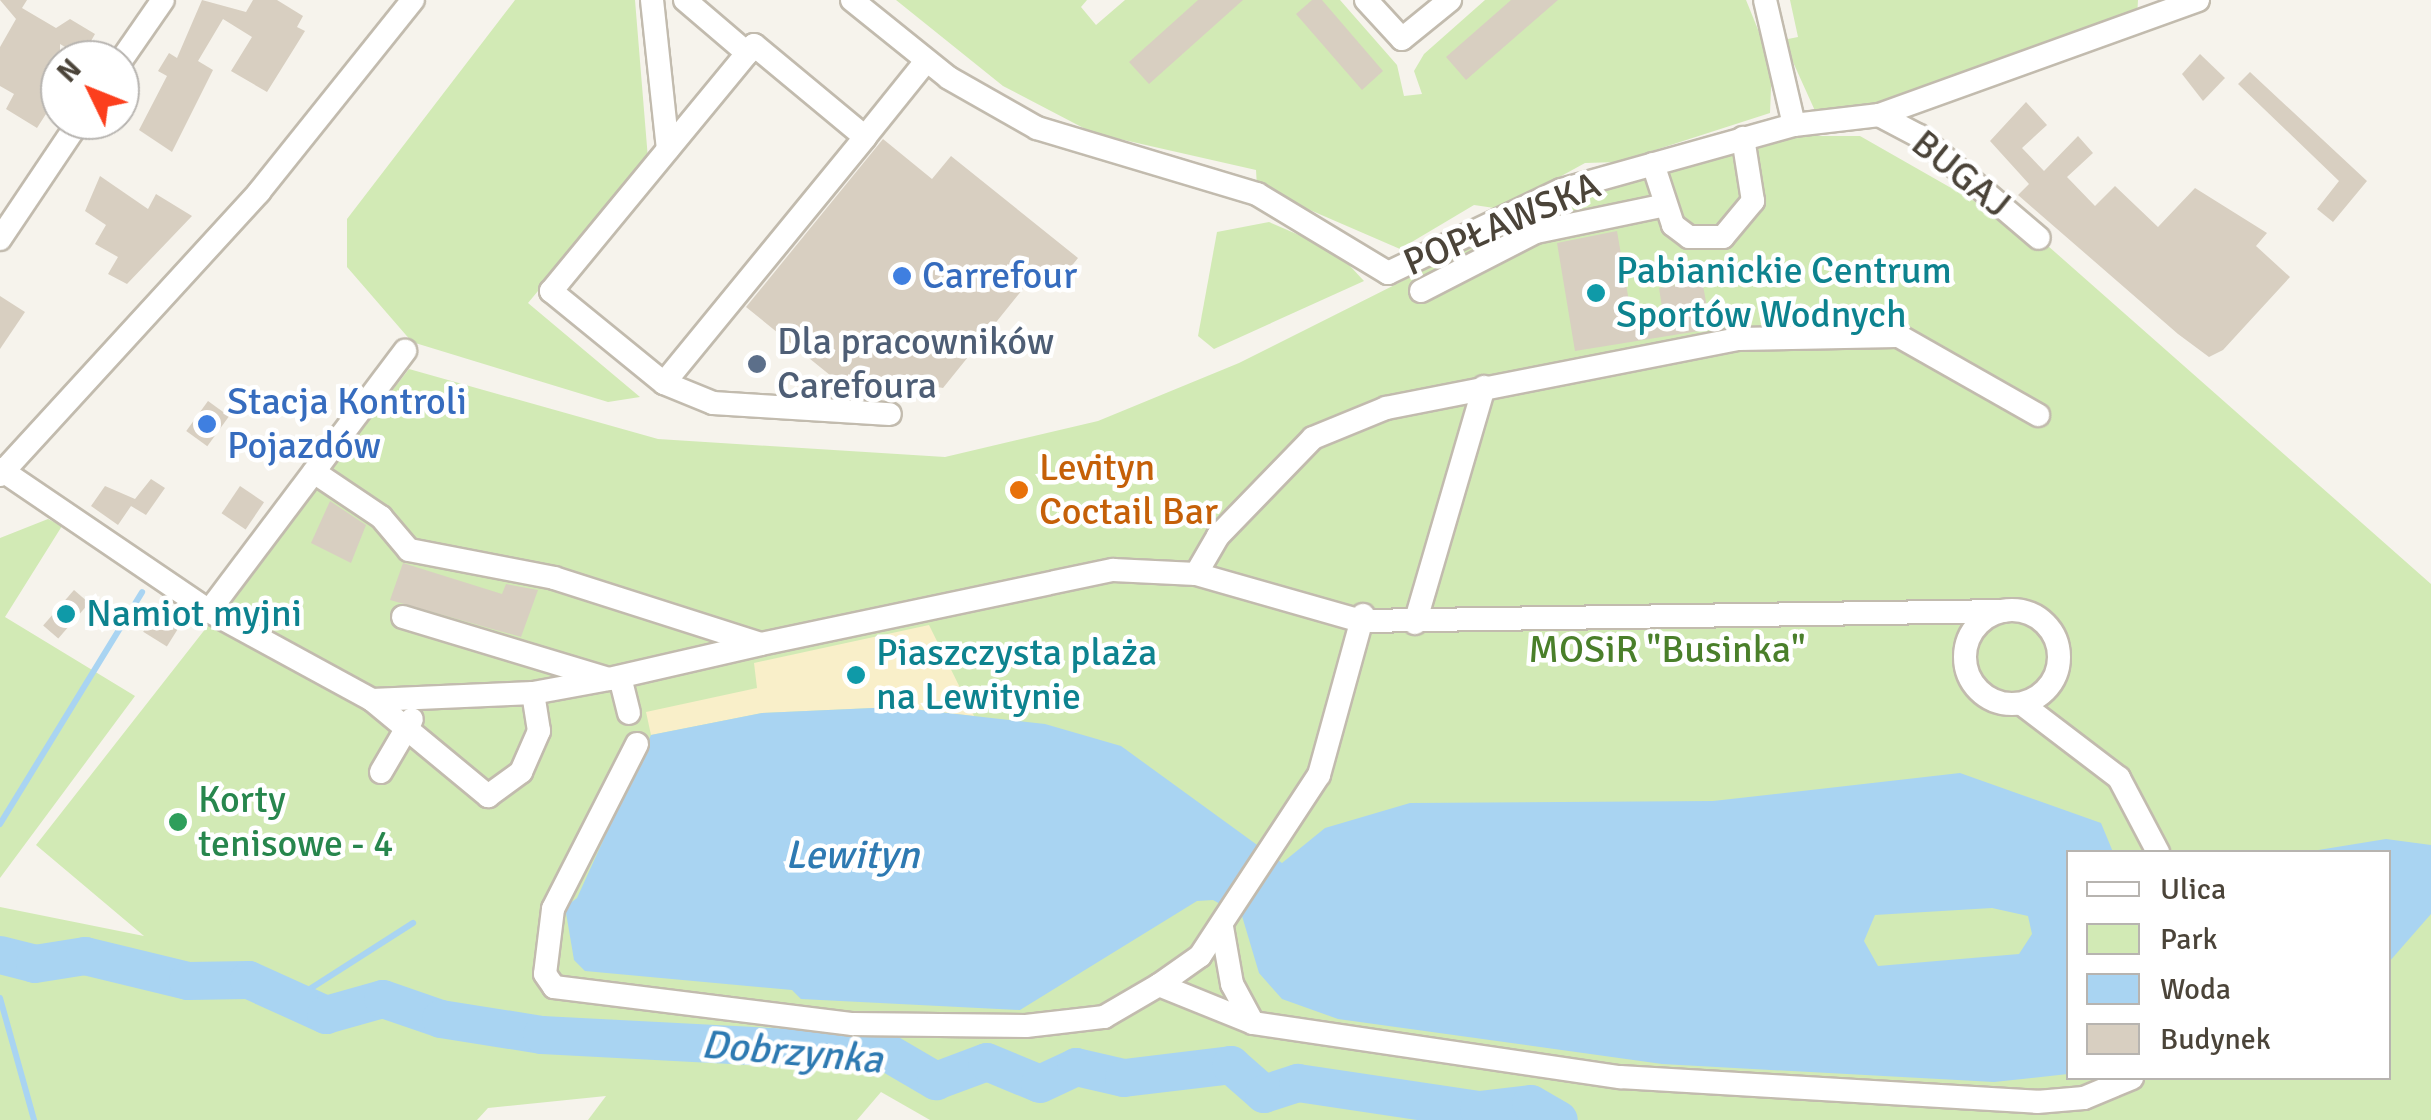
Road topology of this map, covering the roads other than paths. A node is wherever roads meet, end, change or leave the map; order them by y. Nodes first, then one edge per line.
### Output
1 (163, 0) edge
2 (412, 0) edge
3 (652, 0) edge
4 (685, 0) edge
5 (852, 0) edge
6 (1366, 0) edge
7 (1450, 0) edge
8 (1765, 0) edge
9 (2198, 0) edge
10 (135, 40) edge
11 (747, 53) junction
12 (926, 61) junction
13 (1880, 115) junction
14 (1794, 124) junction
15 (864, 136) junction
16 (1743, 138) junction
17 (67, 140) edge
18 (668, 149) junction
19 (1653, 164) junction
20 (1662, 206) junction
21 (2039, 238) dead end
22 (0, 239) edge
23 (1421, 291) dead end
24 (405, 351) dead end
25 (664, 383) junction
26 (1484, 387) junction
27 (890, 414) dead end
28 (2038, 415) dead end
29 (1, 472) edge
30 (314, 472) junction
31 (1196, 574) junction
32 (2004, 611) junction
33 (210, 612) junction
34 (402, 618) dead end
35 (1362, 618) junction
36 (1415, 623) junction
37 (761, 644) junction
38 (615, 678) junction
39 (534, 693) junction
40 (372, 700) junction
41 (421, 703) junction
42 (2022, 704) junction
43 (629, 713) dead end
44 (406, 730) junction
45 (637, 744) dead end
46 (381, 772) dead end
47 (2157, 850) edge
48 (1226, 921) junction
49 (1159, 985) junction
50 (1253, 1022) junction
51 (2127, 1080) edge

1 - 10 street
2 - 29 street
3 - 18 street
4 - 11 street
5 - 12 street, POPŁAWSKA
6 - 7 street
8 - 14 street
9 - 13 street, POPŁAWSKA
11 - 15 street
11 - 18 street
12 - 15 street
12 - 19 street, POPŁAWSKA
13 - 14 street, POPŁAWSKA
13 - 21 street, BUGAJ
14 - 16 street, POPŁAWSKA
15 - 25 street
16 - 19 street, POPŁAWSKA
16 - 20 street
17 - 22 street
18 - 25 street
19 - 20 street
20 - 23 street
24 - 30 street
25 - 27 street
26 - 28 street
26 - 31 street
26 - 36 street
29 - 33 street
30 - 33 street
30 - 37 street
31 - 35 street
31 - 37 street
32 - 36 street
32 - 42 street
32 - 42 street
33 - 40 street
34 - 38 street
35 - 36 street
35 - 48 street
37 - 38 street
38 - 39 street
38 - 43 street
39 - 41 street
39 - 44 street
40 - 41 street
40 - 44 street
41 - 44 street
42 - 47 street
44 - 46 street
45 - 49 street
48 - 49 street
48 - 50 street
49 - 50 street
50 - 51 street

